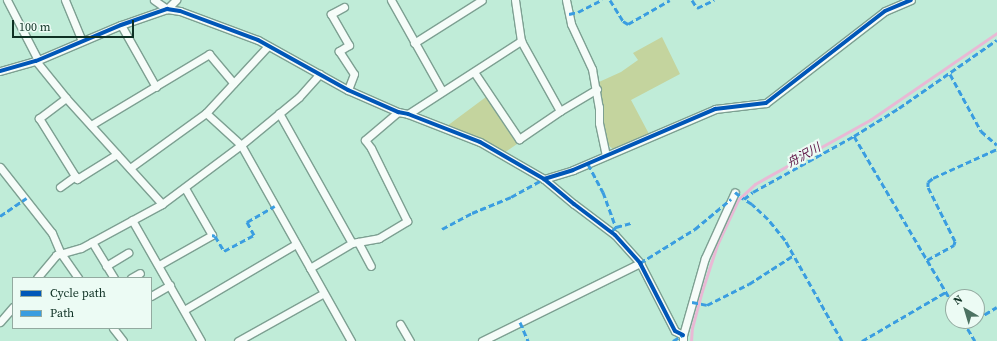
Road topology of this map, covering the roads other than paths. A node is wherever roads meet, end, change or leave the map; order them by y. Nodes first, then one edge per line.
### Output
1 (7, 0) edge
2 (65, 0) edge
3 (154, 0) edge
4 (176, 0) edge
5 (391, 0) edge
6 (482, 0) edge
7 (515, 0) edge
8 (566, 0) edge
9 (911, 0) edge
10 (344, 7) dead end
11 (166, 9) junction
12 (121, 25) junction
13 (82, 41) junction
14 (521, 41) junction
15 (414, 43) junction
16 (268, 46) junction
17 (37, 60) junction
18 (0, 71) edge
19 (474, 72) junction
20 (320, 74) junction
21 (233, 83) junction
22 (156, 87) junction
23 (348, 90) junction
24 (597, 90) junction
25 (442, 91) junction
26 (66, 98) junction
27 (560, 111) junction
28 (398, 112) junction
29 (206, 113) junction
30 (279, 113) junction
31 (408, 114) junction
32 (91, 125) junction
33 (240, 145) junction
34 (117, 154) junction
35 (606, 155) junction
36 (0, 167) edge
37 (130, 168) junction
38 (75, 176) junction
39 (544, 179) junction
40 (60, 187) dead end
41 (185, 188) junction
42 (735, 192) dead end
43 (162, 204) junction
44 (132, 220) junction
45 (92, 242) junction
46 (355, 243) junction
47 (296, 244) junction
48 (60, 252) junction
49 (128, 253) dead end
50 (640, 263) junction
51 (159, 265) junction
52 (106, 266) junction
53 (372, 266) dead end
54 (310, 268) junction
55 (140, 273) dead end
56 (38, 277) edge
57 (77, 277) edge
58 (113, 277) edge
59 (133, 277) edge
60 (170, 285) junction
61 (324, 292) junction
62 (152, 295) edge
63 (12, 308) edge
64 (184, 310) junction
65 (0, 322) edge
66 (400, 324) dead end
67 (114, 329) edge
68 (683, 338) edge
69 (349, 340) edge
70 (123, 341) edge
71 (201, 341) edge
72 (238, 341) edge
73 (410, 341) edge
74 (482, 341) edge

1 - 17 street
2 - 13 street
3 - 11 street
4 - 11 street
5 - 15 street
6 - 15 street
7 - 14 street
8 - 24 street
9 - 35 street
10 - 23 street
11 - 12 street
11 - 16 street
12 - 13 street
12 - 22 street
13 - 17 street
14 - 19 street
14 - 27 street
15 - 25 street
16 - 20 street
16 - 21 street
17 - 18 street
17 - 26 street
19 - 25 street
19 - 27 street
20 - 23 street
20 - 30 street
21 - 22 street
21 - 29 street
22 - 32 street
23 - 28 street
24 - 27 street
24 - 35 street
25 - 31 street
26 - 32 street
26 - 38 street
28 - 31 street
28 - 46 street
29 - 33 street
29 - 37 street
30 - 33 street
30 - 46 street
31 - 39 street
32 - 34 street
33 - 41 street
33 - 47 street
34 - 37 street
34 - 38 street
35 - 39 street
36 - 48 street
37 - 43 street
38 - 40 street
39 - 50 street
41 - 43 street
41 - 51 street
42 - 68 street
43 - 44 street
44 - 45 street
44 - 51 street
45 - 48 street
45 - 52 street
46 - 53 street
46 - 54 street
47 - 54 street
47 - 64 street
48 - 56 street
48 - 57 street
49 - 52 street
50 - 68 street
50 - 74 street
51 - 60 street
52 - 58 street
54 - 61 street
55 - 59 street
60 - 62 street
60 - 64 street
61 - 69 street
61 - 72 street
63 - 65 street
64 - 71 street
66 - 73 street
67 - 70 street

